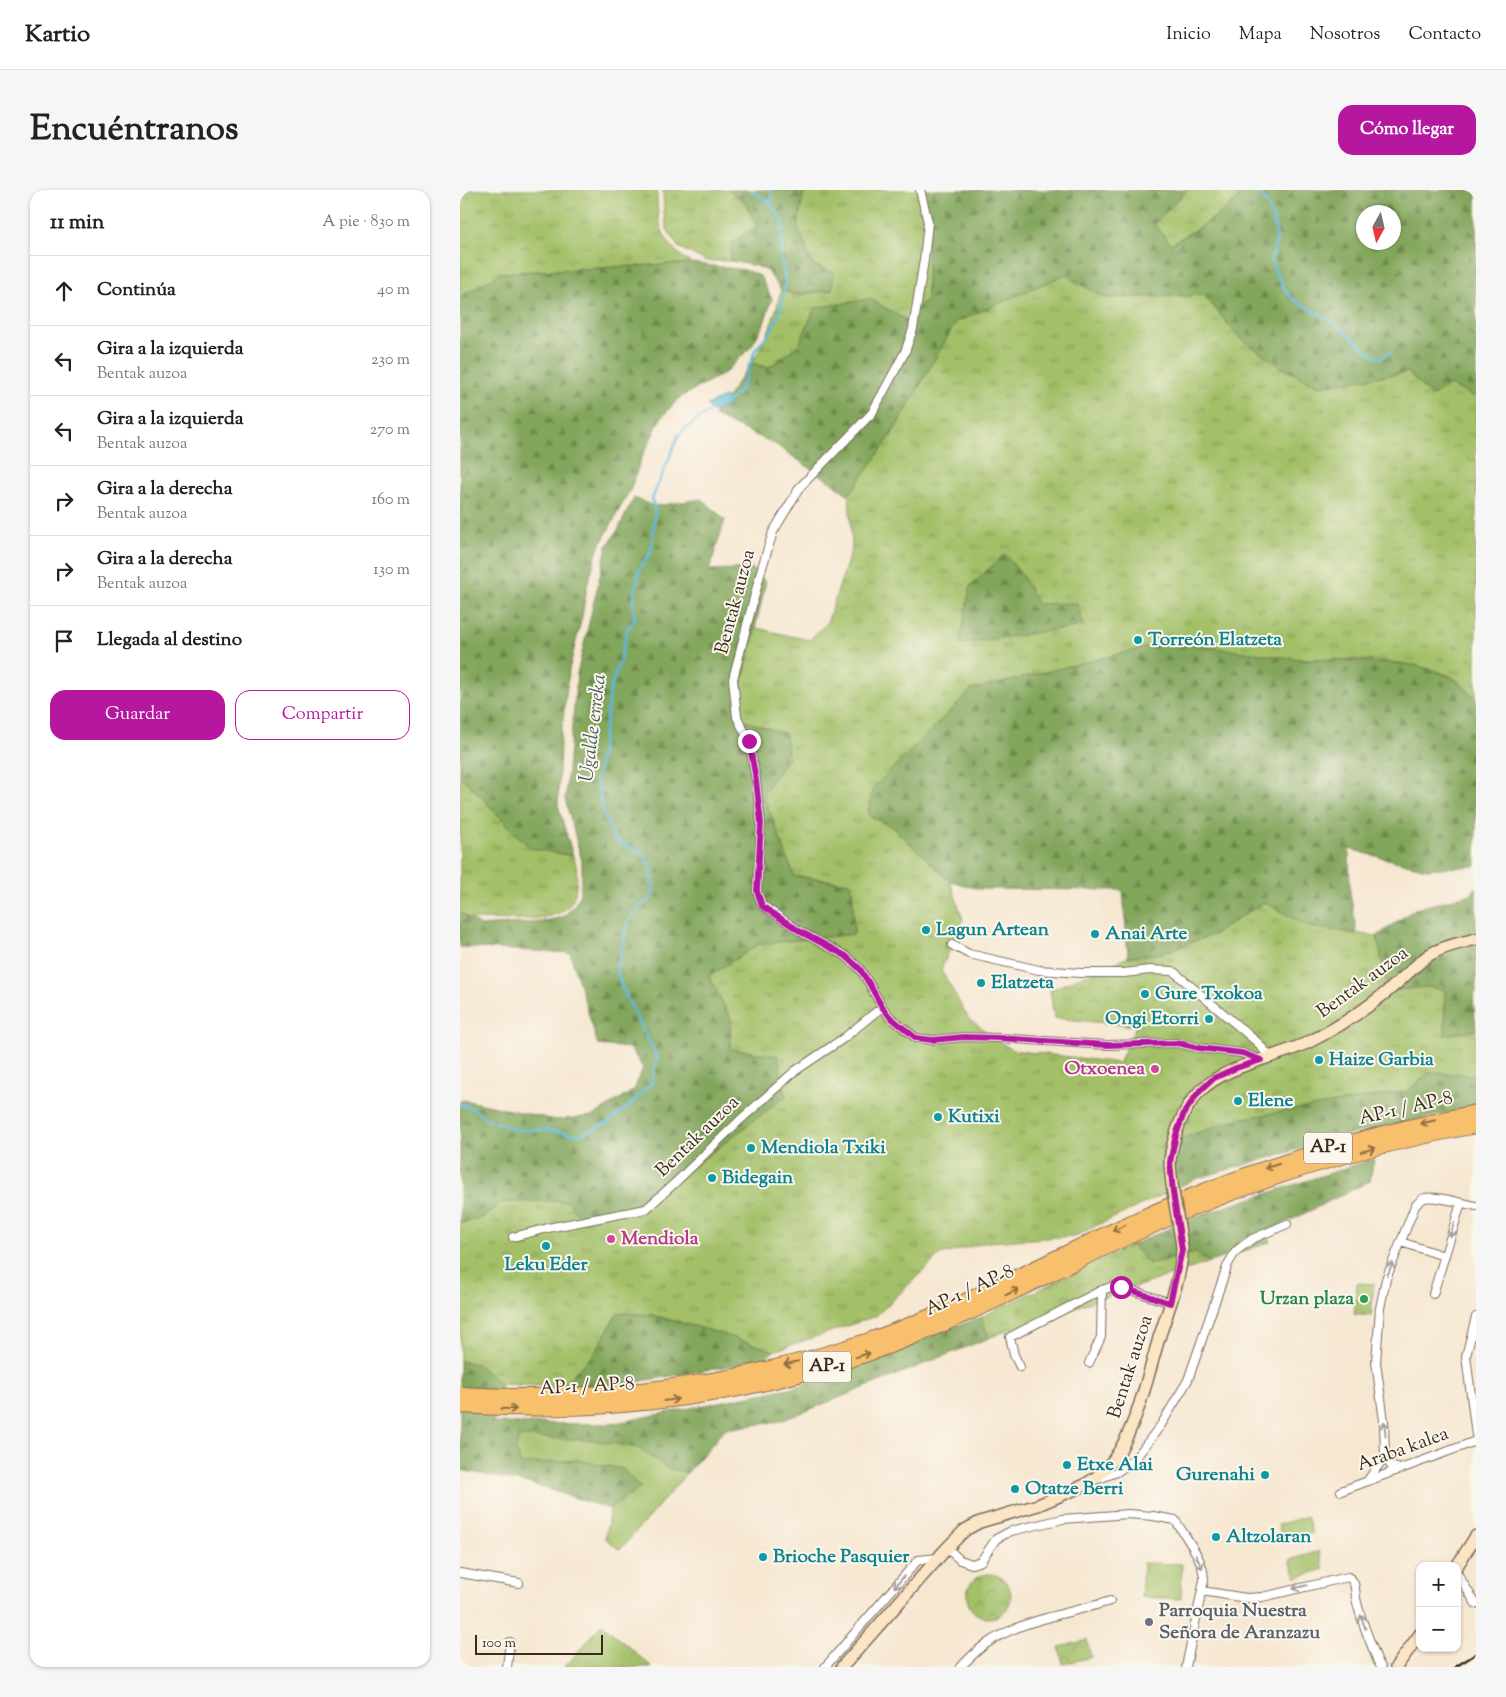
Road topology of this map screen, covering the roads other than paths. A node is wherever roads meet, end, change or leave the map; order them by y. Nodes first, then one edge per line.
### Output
1 (920, 190) edge
2 (1476, 939) edge
3 (952, 945) dead end
4 (882, 1007) junction
5 (1266, 1059) junction
6 (1476, 1112) edge
7 (1476, 1126) edge
8 (1461, 1203) junction
9 (1476, 1206) edge
10 (1287, 1224) dead end
11 (513, 1237) dead end
12 (1401, 1242) junction
13 (1444, 1256) junction
14 (1102, 1290) junction
15 (1433, 1294) dead end
16 (1170, 1303) junction
17 (1476, 1317) edge
18 (1089, 1363) dead end
19 (1020, 1367) dead end
20 (460, 1394) edge
21 (460, 1406) edge
22 (1476, 1435) edge
23 (1476, 1441) edge
24 (1385, 1456) junction
25 (1400, 1469) junction
26 (1368, 1480) junction
27 (1092, 1481) junction
28 (1342, 1491) dead end
29 (1476, 1536) edge
30 (947, 1548) junction
31 (938, 1558) junction
32 (1460, 1562) edge
33 (460, 1573) edge
34 (1461, 1580) edge
35 (519, 1583) dead end
36 (1202, 1591) junction
37 (1110, 1601) dead end
38 (1476, 1604) edge
39 (1416, 1640) edge
40 (510, 1642) dead end
41 (507, 1667) edge
42 (825, 1667) edge
43 (842, 1667) edge
44 (960, 1667) edge
45 (1186, 1667) edge
46 (1381, 1667) edge
47 (1396, 1667) edge

1 - 4 street, Bentak auzoa
2 - 5 street, Bentak auzoa
3 - 5 street
4 - 5 street, Bentak auzoa
4 - 11 street, Bentak auzoa
5 - 16 street, Bentak auzoa, bridge
6 -> 20 highway, AP-1 / AP-8 / AP-1
21 -> 7 highway, AP-1 / AP-8 / AP-1
8 - 9 street
8 - 12 street
8 -> 13 street
10 - 27 street, Bentak auzoa
12 - 13 street
24 -> 12 street
13 - 15 street
14 - 16 street
14 - 18 street
14 - 19 street
16 - 27 street, Bentak auzoa
17 - 22 street
23 - 25 street, Araba kalea
24 - 25 street
24 - 26 street
25 - 26 street, Araba kalea
26 - 28 street, Araba kalea
27 - 30 street, Bentak auzoa
29 - 32 street
30 - 31 street
30 -> 36 street
31 -> 42 street
31 - 43 street
33 - 35 street
34 - 38 street
36 - 45 street
46 -> 36 street
37 - 44 street
39 - 47 street
40 - 41 street

